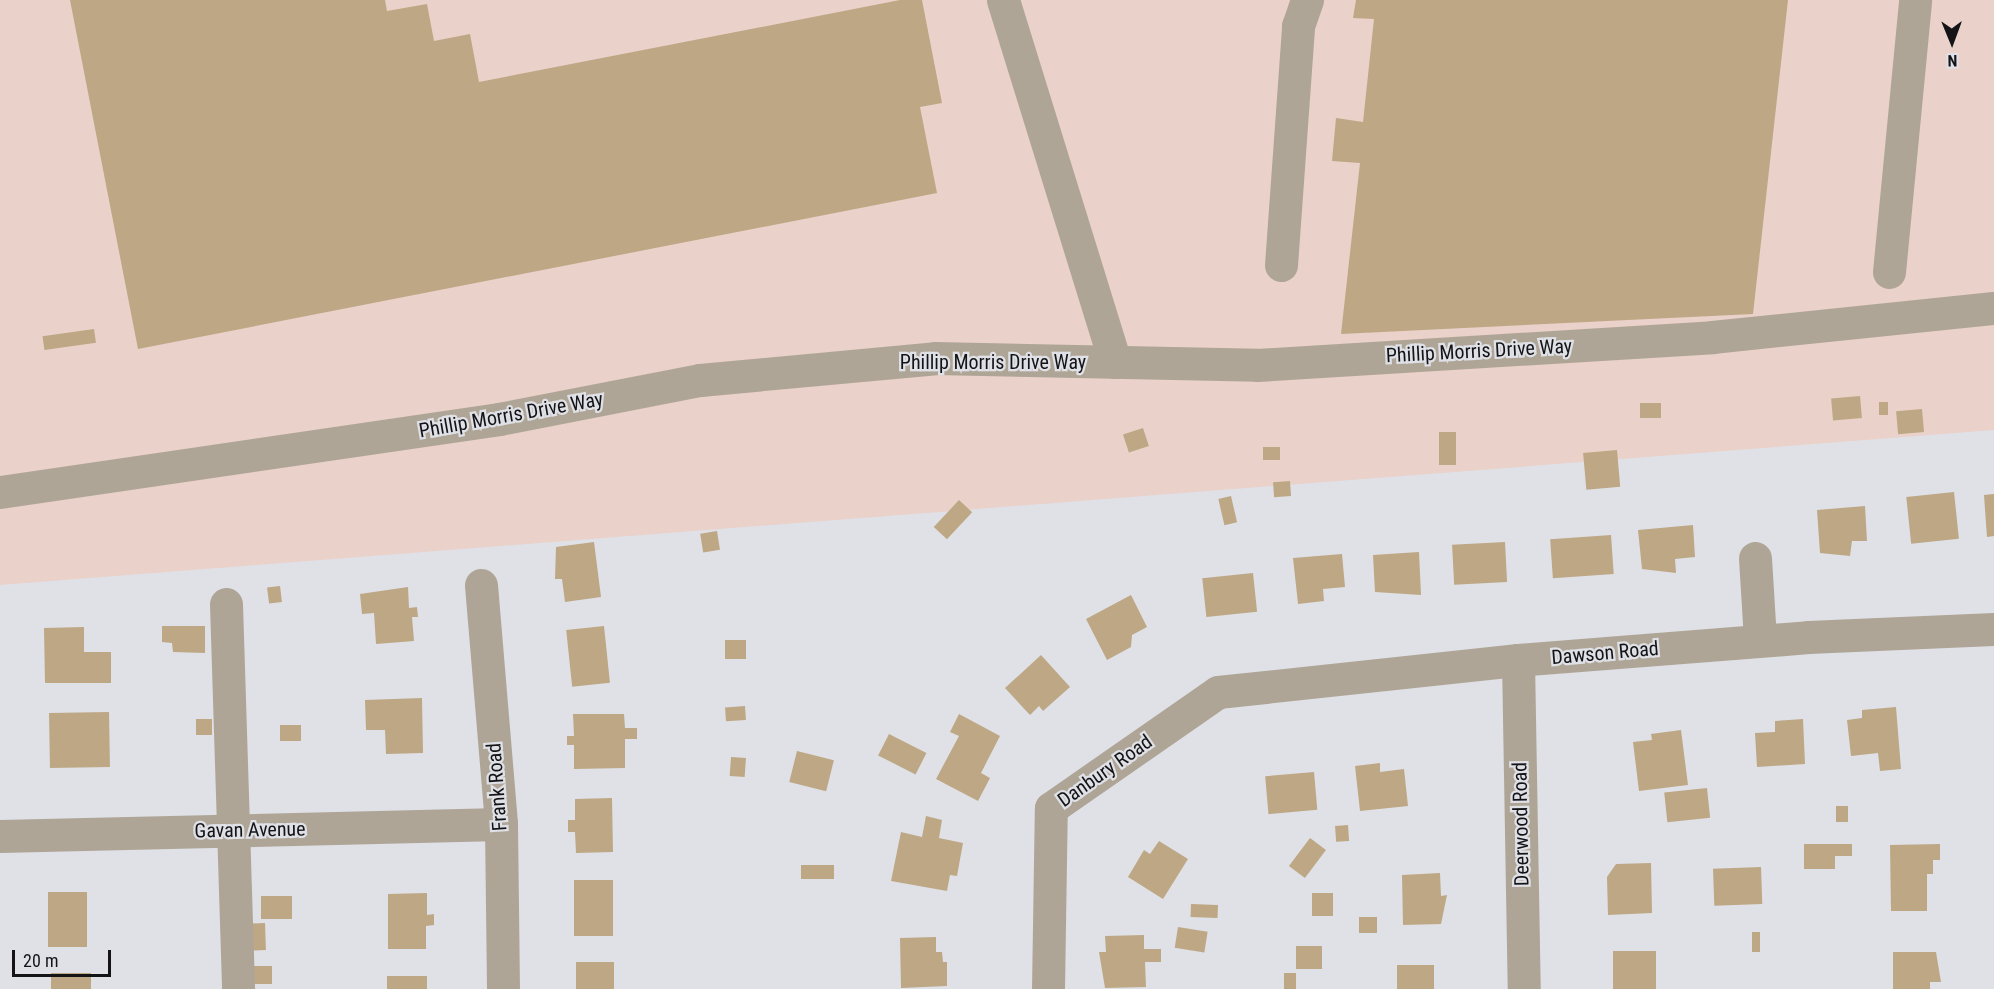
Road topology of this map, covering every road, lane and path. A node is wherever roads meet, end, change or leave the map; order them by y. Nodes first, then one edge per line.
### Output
1 (1003, 0) edge
2 (1307, 0) edge
3 (1915, 0) edge
4 (1281, 265) dead end
5 (1889, 272) dead end
6 (1994, 308) edge
7 (1115, 362) junction
8 (0, 492) edge
9 (1755, 558) dead end
10 (481, 585) dead end
11 (226, 604) dead end
12 (1994, 629) edge
13 (1761, 640) junction
14 (1518, 660) junction
15 (1218, 692) joint
16 (501, 824) junction
17 (235, 830) junction
18 (0, 836) edge
19 (238, 989) edge
20 (503, 989) edge
21 (1048, 989) edge
22 (1524, 989) edge

1 - 7 street
2 - 4 street
3 - 5 street
6 - 7 street, Phillip Morris Drive Way
7 - 8 street, Phillip Morris Drive Way
9 - 13 street
10 - 16 street, Frank Road
11 - 17 street
12 - 13 street, Dawson Road
13 - 14 street, Dawson Road
14 - 15 street, Dawson Road
14 - 22 street, Deerwood Road
15 - 21 street, Danbury Road
16 - 17 street, Gavan Avenue
16 - 20 street, Frank Road
17 - 18 street, Gavan Avenue
17 - 19 street

